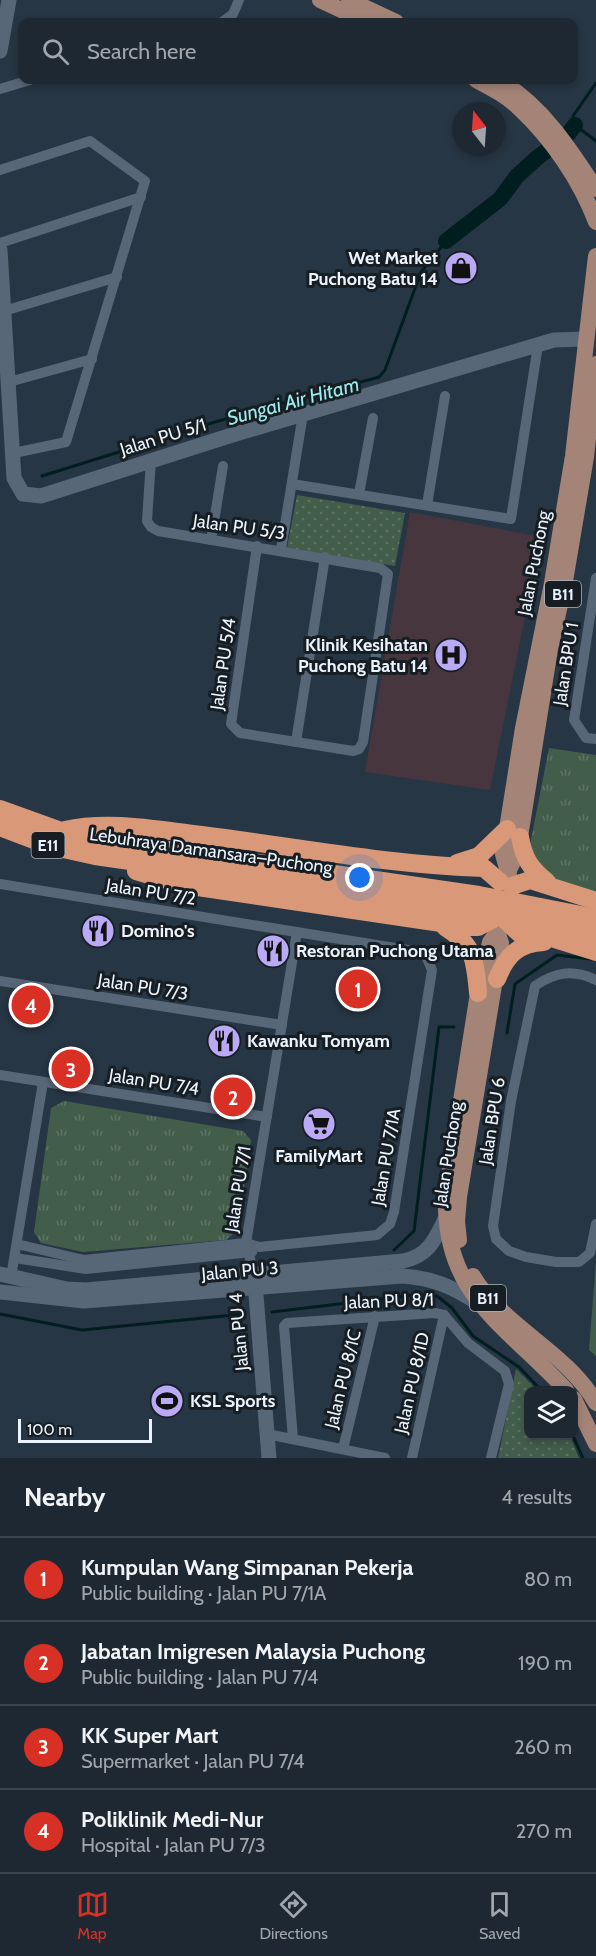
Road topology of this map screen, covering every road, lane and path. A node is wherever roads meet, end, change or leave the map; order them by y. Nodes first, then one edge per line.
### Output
1 (9, 0) edge
2 (239, 0) edge
3 (320, 0) edge
4 (349, 0) edge
5 (228, 18) edge
6 (358, 18) edge
7 (387, 18) edge
8 (0, 51) edge
9 (18, 84) edge
10 (482, 84) edge
11 (504, 84) edge
12 (0, 89) edge
13 (547, 130) junction
14 (570, 157) junction
15 (0, 170) edge
16 (596, 171) edge
17 (593, 192) edge
18 (141, 198) junction
19 (596, 222) edge
20 (0, 243) edge
21 (0, 250) edge
22 (596, 256) edge
23 (117, 277) junction
24 (4, 311) junction
25 (586, 339) junction
26 (538, 345) junction
27 (92, 359) junction
28 (596, 364) edge
29 (9, 382) junction
30 (445, 396) dead end
31 (303, 414) junction
32 (373, 418) dead end
33 (14, 453) junction
34 (585, 457) edge
35 (151, 460) junction
36 (223, 466) dead end
37 (292, 484) junction
38 (359, 494) junction
39 (427, 505) junction
40 (211, 540) junction
41 (257, 546) junction
42 (281, 549) junction
43 (325, 557) junction
44 (596, 578) edge
45 (596, 739) edge
46 (296, 742) junction
47 (359, 749) joint
48 (0, 809) edge
49 (1, 828) edge
50 (61, 831) junction
51 (514, 833) junction
52 (95, 856) junction
53 (426, 866) junction
54 (506, 881) junction
55 (0, 884) edge
56 (553, 887) junction
57 (596, 901) edge
58 (596, 918) edge
59 (435, 921) junction
60 (499, 924) junction
61 (297, 932) junction
62 (596, 936) edge
63 (567, 943) junction
64 (596, 952) edge
65 (497, 979) junction
66 (596, 980) edge
67 (0, 981) edge
68 (478, 993) junction
69 (282, 1025) junction
70 (0, 1075) edge
71 (44, 1082) junction
72 (267, 1117) junction
73 (465, 1120) junction
74 (445, 1219) junction
75 (596, 1224) edge
76 (246, 1243) junction
77 (17, 1244) junction
78 (259, 1247) junction
79 (248, 1254) junction
80 (15, 1258) junction
81 (254, 1274) junction
82 (4, 1279) edge
83 (294, 1286) junction
84 (256, 1290) junction
85 (0, 1292) edge
86 (215, 1293) junction
87 (65, 1300) junction
88 (476, 1302) junction
89 (444, 1315) junction
90 (375, 1316) junction
91 (259, 1329) junction
92 (562, 1386) edge
93 (596, 1403) edge
94 (578, 1409) edge
95 (267, 1434) junction
96 (293, 1439) junction
97 (596, 1444) edge
98 (342, 1449) junction
99 (269, 1458) edge
100 (385, 1458) edge
101 (412, 1458) edge
102 (491, 1458) edge

1 - 8 street
2 - 5 street
3 - 6 main road
4 - 7 main road
9 - 12 street
10 - 13 main road
11 - 13 main road
13 - 14 main road
14 - 16 main road
14 - 17 main road
15 - 18 street
17 - 19 main road
18 - 20 street
18 - 23 street
21 - 24 street
22 - 25 main road, Jalan Puchong / B11
23 - 24 street
23 - 27 street
24 - 29 street
25 - 26 street, Jalan PU 5/1
25 - 34 main road, Jalan Puchong / B11
26 - 31 street, Jalan PU 5/1
26 - 39 street
27 - 29 street
27 - 33 street
28 - 34 main road, Jalan Puchong / B11
29 - 33 street
30 - 39 street
31 - 35 street, Jalan PU 5/1
31 - 37 street
32 - 38 street
33 - 35 street, Jalan PU 5/1
34 - 51 main road, Jalan Puchong / B11
35 - 40 street, Jalan PU 5/3
36 - 40 street
37 - 38 street
37 - 42 street
38 - 39 street
40 - 41 street, Jalan PU 5/3
41 - 42 street, Jalan PU 5/3
41 - 46 street, Jalan PU 5/4
42 - 43 street, Jalan PU 5/3
43 - 46 street
43 - 47 street, Jalan PU 5/3
44 - 45 street, Jalan BPU 1
46 - 47 street, Jalan PU 5/4
48 - 50 highway, Lebuhraya Damansara–Puchong / E11
49 - 52 highway, Lebuhraya Damansara–Puchong / E11
50 - 53 highway
50 - 58 highway, Lebuhraya Damansara–Puchong / E11
51 - 53 highway
51 - 54 main road, Jalan Puchong / B11
51 - 56 highway
52 - 59 highway
52 - 62 highway, Lebuhraya Damansara–Puchong / E11
53 - 54 highway
54 - 56 highway
54 - 60 main road, Jalan Puchong / B11
55 - 61 street, Jalan PU 7/2
56 - 57 highway
59 - 60 highway
59 - 68 highway
60 - 63 highway
60 - 65 main road, Jalan Puchong / B11
60 - 68 main road, Jalan Puchong / B11
61 - 69 street, Jalan PU 7/1
61 - 78 street, Jalan PU 7/1A
63 - 64 highway
63 - 65 highway
65 - 73 main road, Jalan Puchong / B11
66 - 75 street, Jalan BPU 6
67 - 69 street, Jalan PU 7/3
68 - 73 main road, Jalan Puchong / B11
69 - 72 street, Jalan PU 7/1
70 - 71 street, Jalan PU 7/4
71 - 72 street, Jalan PU 7/4
71 - 77 street
72 - 76 street, Jalan PU 7/1
73 - 74 main road, Jalan Puchong / B11
73 - 93 main road, Jalan Puchong / B11
74 - 81 street, Jalan PU 3
74 - 88 main road, Jalan Puchong / B11
76 - 77 street, Jalan PU 7/1A
76 - 78 street, Jalan PU 7/1A
76 - 79 street, Jalan PU 7/1
77 - 80 street
78 - 79 street
79 - 80 street
79 - 81 street, Jalan PU 7/1
80 - 82 street
81 - 82 street, Jalan PU 3
81 - 84 street, Jalan PU 4
82 - 87 street
83 - 84 street, Jalan PU 3
83 - 88 street, Jalan PU 3
83 - 91 street
84 - 86 street, Jalan PU 3
84 - 91 street, Jalan PU 4
85 - 87 street, Jalan PU 3
86 - 87 street, Jalan PU 3
86 - 91 street
88 - 92 main road, Jalan Puchong / B11
89 - 90 street, Jalan PU 8/1
89 - 101 street, Jalan PU 8/1D
89 - 102 street, Jalan PU 8/1
90 - 96 street, Jalan PU 8/1
90 - 98 street, Jalan PU 8/1C
91 - 95 street, Jalan PU 4
94 - 97 main road
95 - 96 street
95 - 99 street, Jalan PU 4
96 - 98 street
98 - 100 street

